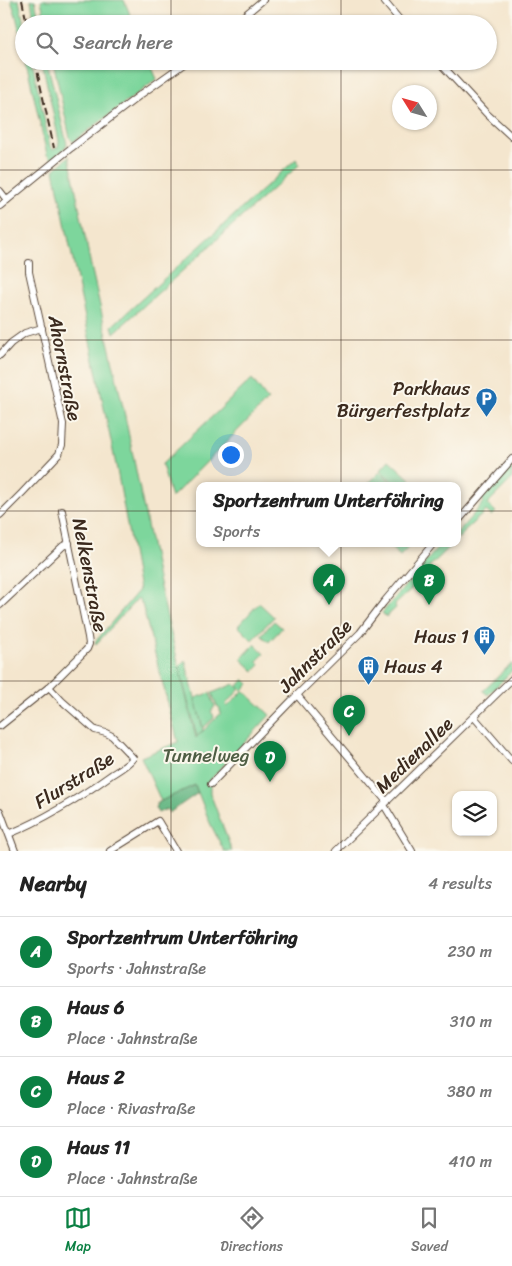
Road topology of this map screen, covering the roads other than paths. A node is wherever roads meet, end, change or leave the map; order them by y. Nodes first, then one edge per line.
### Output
1 (263, 0) edge
2 (384, 0) edge
3 (245, 15) edge
4 (396, 15) edge
5 (175, 70) edge
6 (446, 70) edge
7 (512, 137) edge
8 (0, 191) edge
9 (7, 200) junction
10 (0, 206) edge
11 (29, 264) dead end
12 (42, 328) junction
13 (0, 355) edge
14 (512, 459) edge
15 (62, 511) dead end
16 (0, 515) edge
17 (461, 518) edge
18 (69, 544) junction
19 (430, 547) edge
20 (0, 605) edge
21 (512, 679) edge
22 (49, 687) junction
23 (296, 695) junction
24 (474, 717) junction
25 (0, 726) edge
26 (512, 761) edge
27 (211, 784) dead end
28 (385, 804) junction
29 (0, 811) edge
30 (9, 834) junction
31 (15, 851) edge
32 (110, 851) edge
33 (176, 851) edge
34 (336, 851) edge
35 (412, 851) edge

1 - 3 street
2 - 4 street
5 - 9 street
6 - 7 street
8 - 9 street
9 - 10 street
11 - 12 street, Ahornstraße
12 - 13 street
12 - 16 street, Ahornstraße
14 - 17 street
15 - 18 street, Nelkenstraße
18 - 20 street
18 - 22 street, Nelkenstraße
19 - 23 street, Jahnstraße
21 - 24 street, Medienallee
22 - 25 street, Nelkenstraße
22 - 30 street, Flurstraße
23 - 27 street, Jahnstraße
23 - 28 street
24 - 26 street
24 - 28 street, Medienallee
28 - 34 street, Medienallee
28 - 35 street
29 - 30 street
30 - 31 street
32 - 33 street

